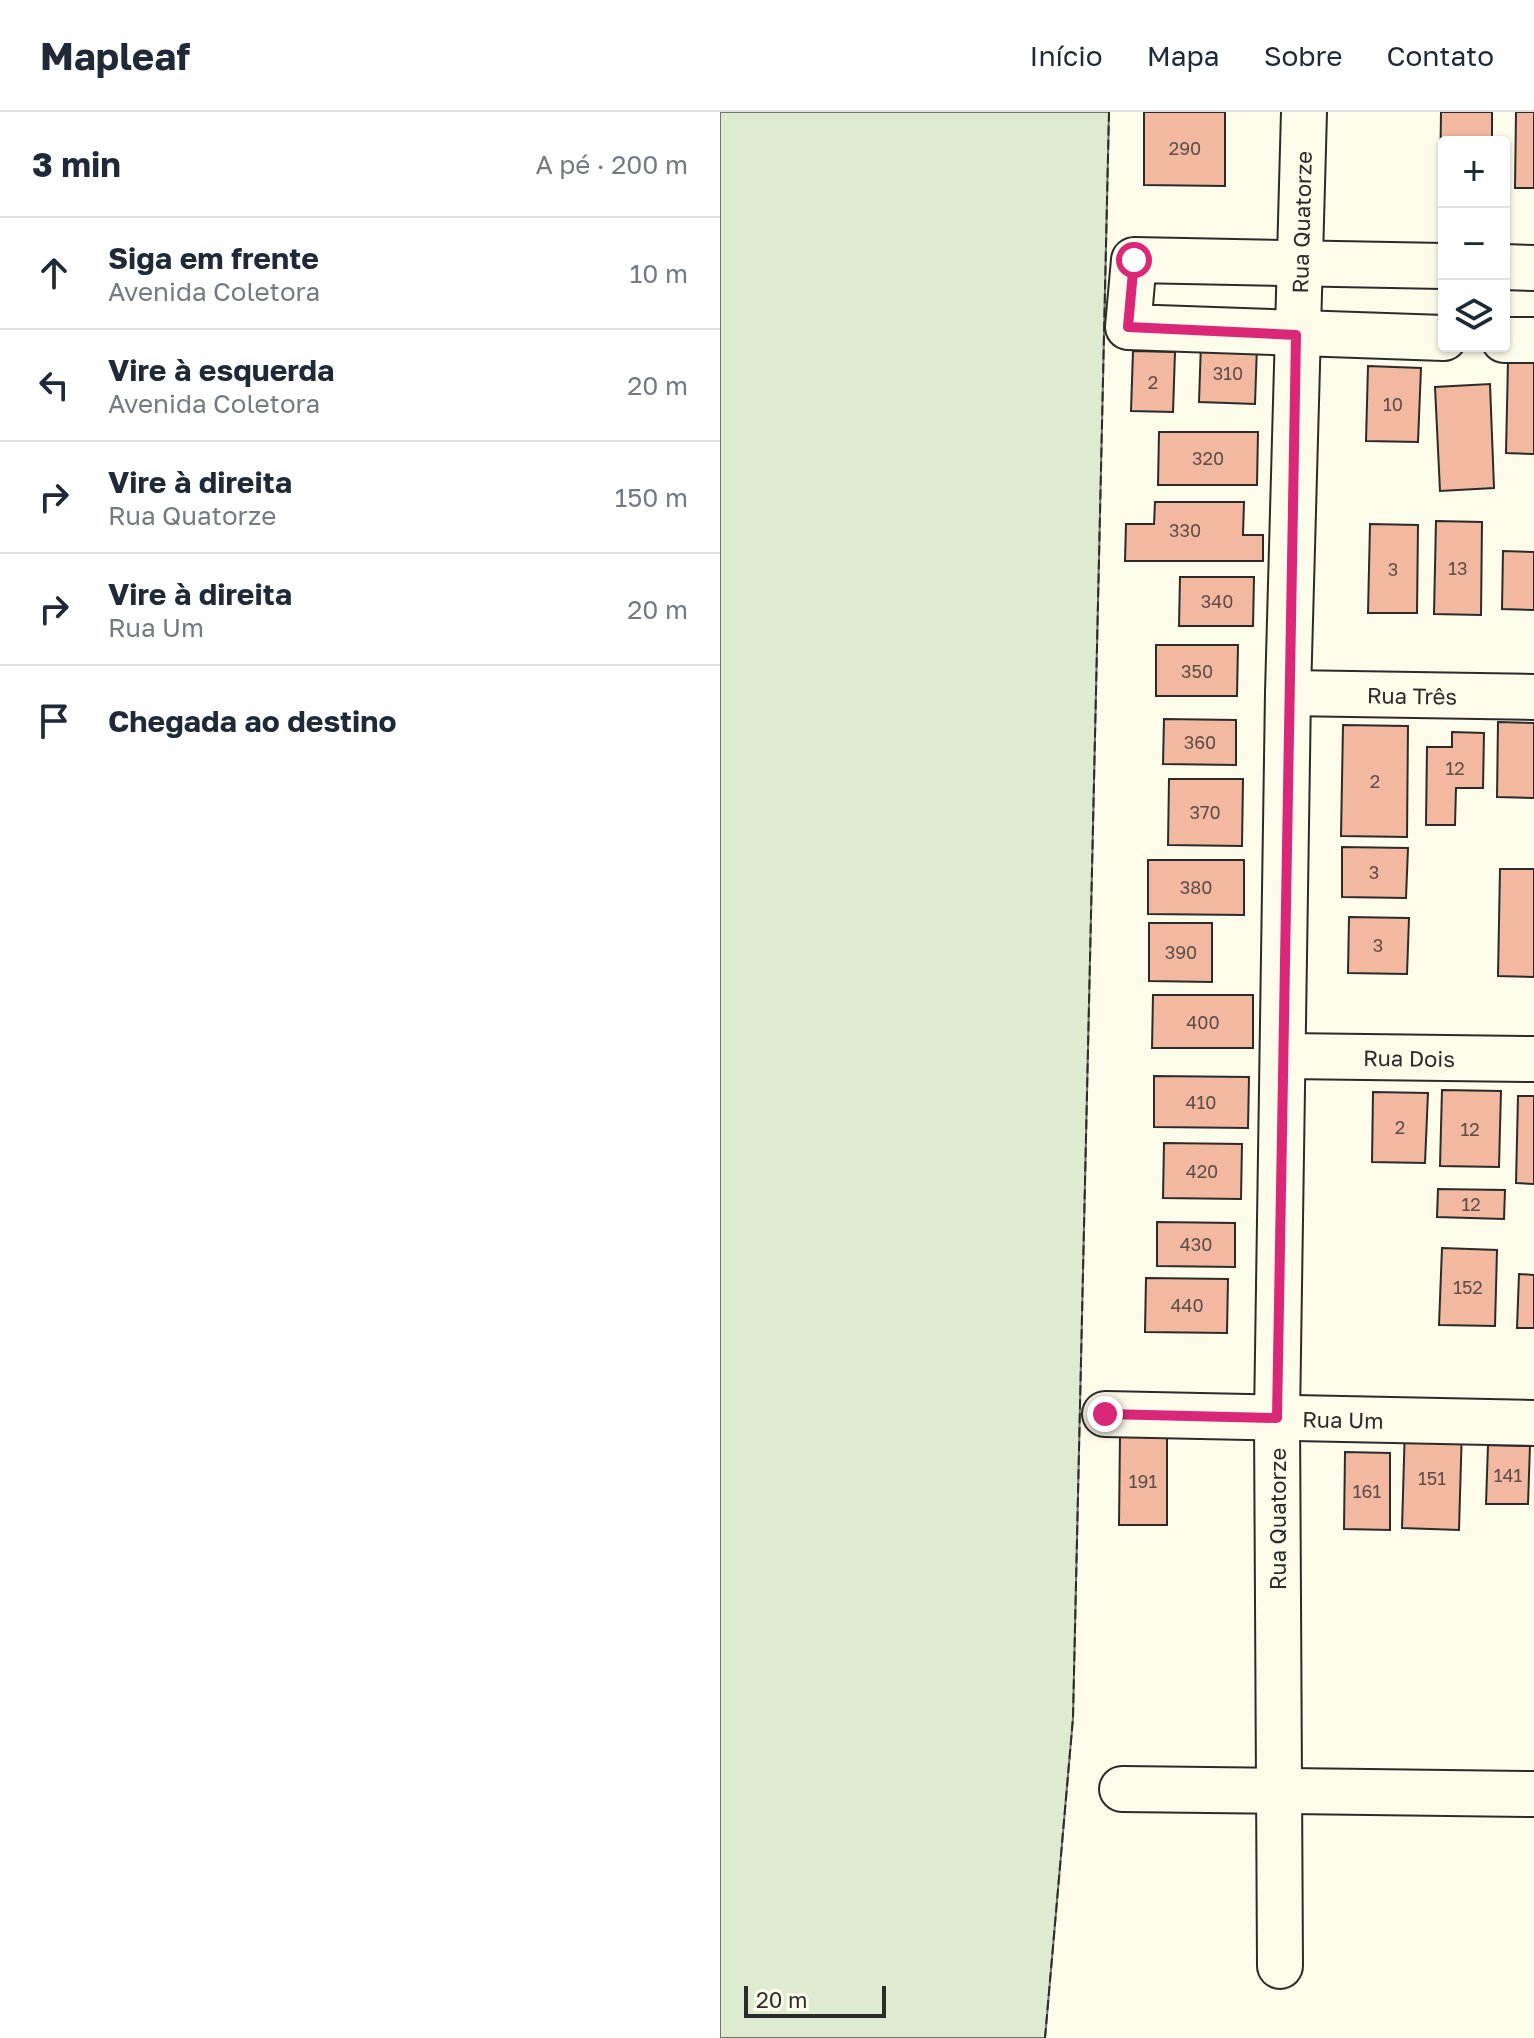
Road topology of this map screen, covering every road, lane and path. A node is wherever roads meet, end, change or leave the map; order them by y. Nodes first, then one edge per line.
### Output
1 (1304, 112) edge
2 (1301, 263) junction
3 (1438, 266) edge
4 (1510, 267) edge
5 (1534, 268) edge
6 (1296, 335) junction
7 (1438, 338) edge
8 (1510, 340) edge
9 (1534, 340) edge
10 (1288, 693) junction
11 (1534, 697) edge
12 (1285, 1056) junction
13 (1534, 1059) edge
14 (1105, 1414) dead end
15 (1277, 1418) junction
16 (1534, 1423) edge
17 (1122, 1789) dead end
18 (1278, 1789) junction
19 (1534, 1794) edge
20 (1280, 1966) dead end

1 - 2 street, Rua Quatorze
2 - 3 street
2 - 6 street, Rua Quatorze
2 - 6 street
4 - 5 street
6 - 7 street
6 - 10 street, Rua Quatorze
8 - 9 street
10 - 11 street, Rua Três
10 - 12 street, Rua Quatorze
12 - 13 street, Rua Dois
12 - 15 street, Rua Quatorze
14 - 15 street, Rua Um
15 - 16 street, Rua Um
15 - 18 street, Rua Quatorze
17 - 18 street
18 - 19 street
18 - 20 street, Rua Quatorze

